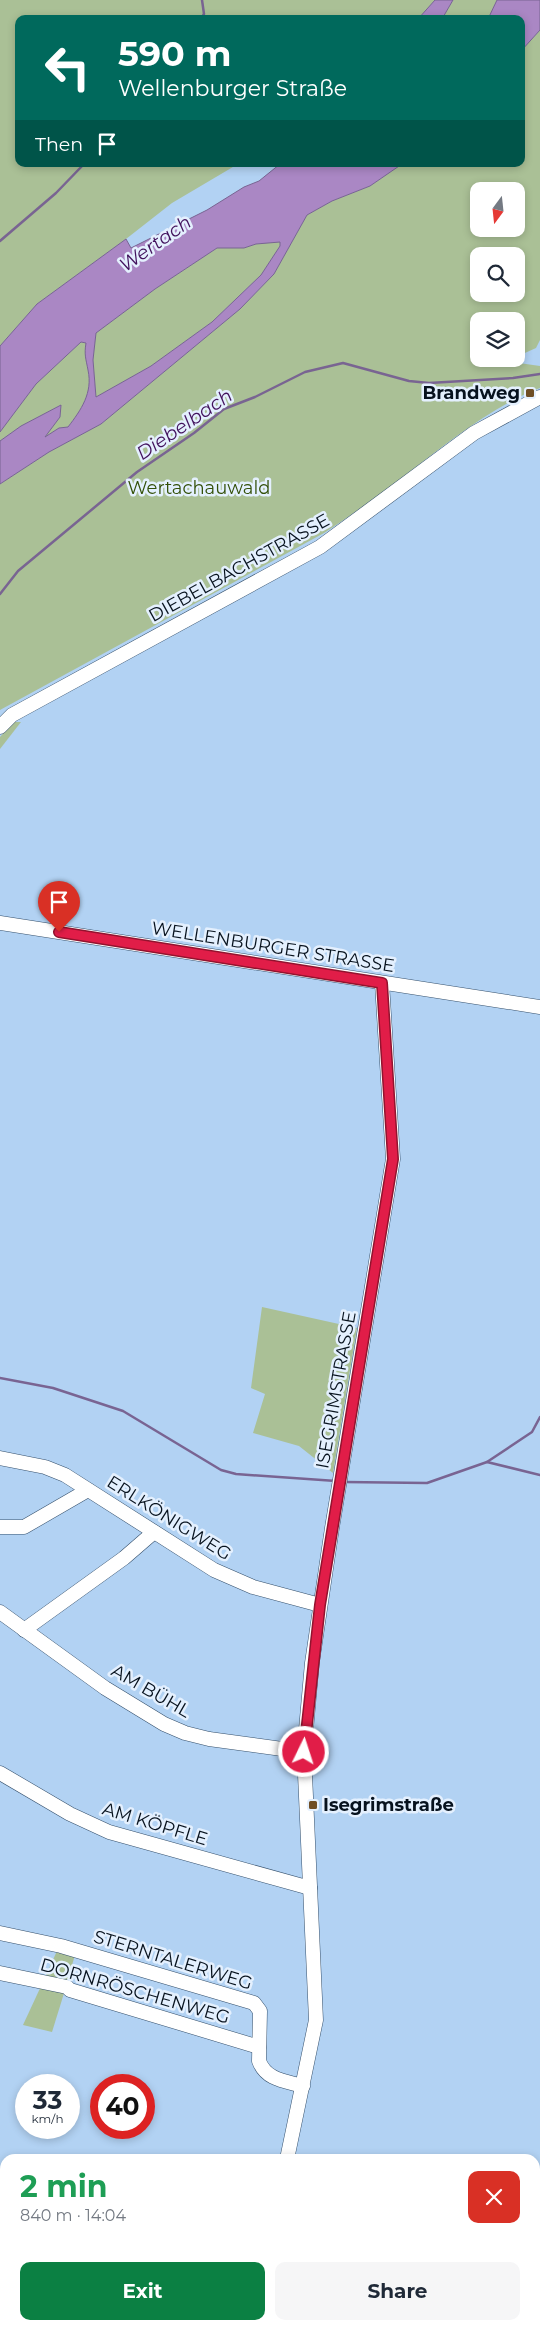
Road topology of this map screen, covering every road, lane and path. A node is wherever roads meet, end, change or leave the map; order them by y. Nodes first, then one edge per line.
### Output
1 (540, 397) edge
2 (0, 727) edge
3 (0, 923) edge
4 (382, 983) junction
5 (540, 1007) edge
6 (0, 1458) edge
7 (88, 1490) junction
8 (0, 1527) edge
9 (154, 1532) junction
10 (320, 1605) junction
11 (0, 1612) edge
12 (24, 1630) junction
13 (304, 1752) junction
14 (0, 1773) edge
15 (310, 1888) junction
16 (0, 1933) edge
17 (0, 1973) edge
18 (259, 2048) junction
19 (303, 2086) junction
20 (288, 2154) edge

1 - 2 street, DIEBELBACHSTRASSE
3 - 4 street, WELLENBURGER STRASSE
4 - 5 street, WELLENBURGER STRASSE
4 - 10 street, ISEGRIMSTRASSE
6 - 7 street, ERLKÖNIGWEG
7 - 8 street
7 - 9 street, ERLKÖNIGWEG
9 - 10 street, ERLKÖNIGWEG
9 - 12 street
10 - 13 street, ISEGRIMSTRASSE
11 - 12 street, AM BÜHL
12 - 13 street, AM BÜHL
13 - 15 street, ISEGRIMSTRASSE
14 - 15 street, AM KÖPFLE
15 - 19 street, ISEGRIMSTRASSE
16 - 18 street, STERNTALERWEG
17 - 18 street, DORNRÖSCHENWEG
18 - 19 street, STERNTALERWEG
19 - 20 street, ISEGRIMSTRASSE

